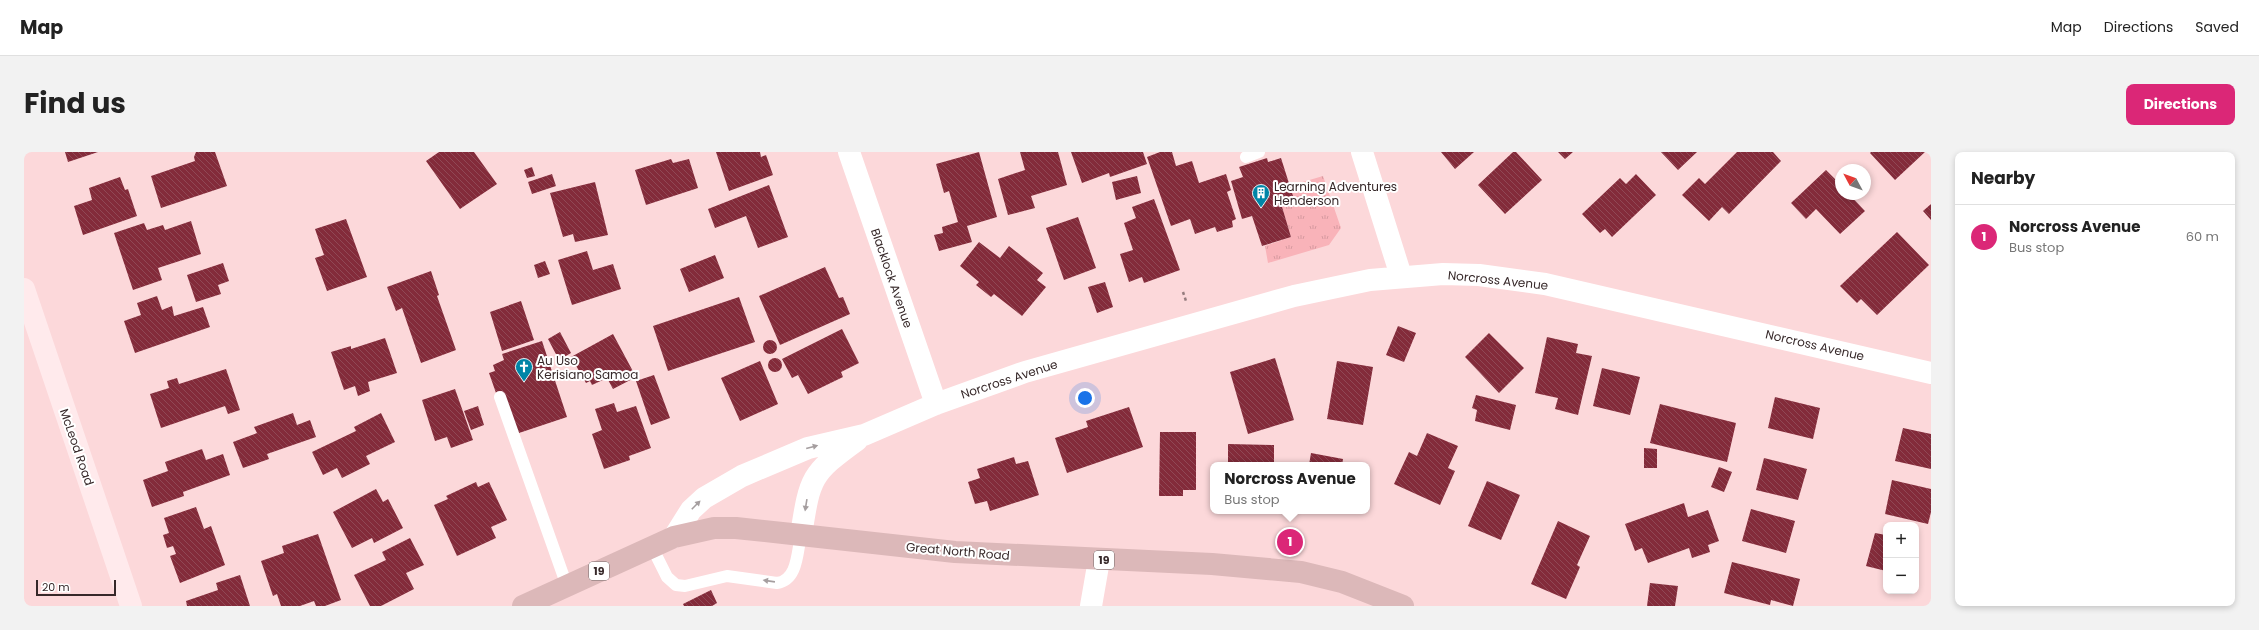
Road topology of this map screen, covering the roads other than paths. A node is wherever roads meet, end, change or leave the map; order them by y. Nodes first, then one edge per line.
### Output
1 (849, 152) edge
2 (1259, 152) edge
3 (1362, 152) edge
4 (1246, 156) dead end
5 (1401, 276) junction
6 (24, 289) edge
7 (1931, 372) edge
8 (500, 397) dead end
9 (936, 404) junction
10 (864, 435) junction
11 (801, 535) junction
12 (674, 537) junction
13 (652, 547) junction
14 (1099, 560) junction
15 (567, 586) junction
16 (131, 606) edge
17 (523, 606) edge
18 (1091, 606) edge
19 (1403, 606) edge

1 - 9 street, Blacklock Avenue
2 - 4 lane
3 - 5 street
5 - 7 street, Norcross Avenue
5 - 9 street, Norcross Avenue
6 - 16 street, McLeod Road
8 - 15 lane
9 - 10 street, Norcross Avenue
10 -> 11 street, Norcross Avenue
12 -> 10 street, Norcross Avenue
11 - 12 main road, Great North Road / 19
11 -> 13 lane
11 - 14 main road, Great North Road / 19
12 - 13 main road, Great North Road / 19
13 - 15 main road, Great North Road / 19
14 - 18 street
14 - 19 main road, Great North Road / 19
15 - 17 main road, Great North Road / 19

